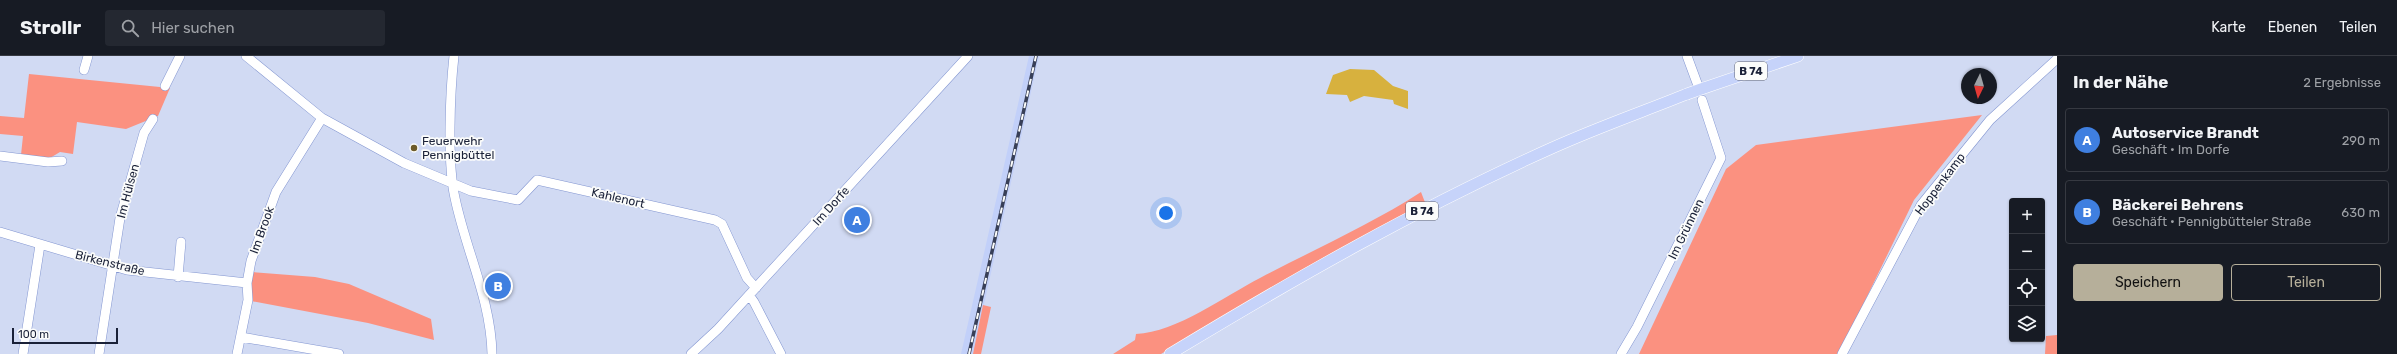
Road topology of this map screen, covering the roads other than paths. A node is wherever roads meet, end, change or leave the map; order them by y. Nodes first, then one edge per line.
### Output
1 (88, 56) edge
2 (180, 56) edge
3 (246, 56) edge
4 (454, 56) edge
5 (968, 56) edge
6 (1687, 56) edge
7 (1798, 56) edge
8 (2057, 59) edge
9 (84, 70) dead end
10 (165, 86) dead end
11 (1700, 86) junction
12 (1702, 100) dead end
13 (322, 118) junction
14 (153, 119) dead end
15 (0, 156) edge
16 (62, 161) dead end
17 (452, 183) junction
18 (0, 232) edge
19 (182, 242) dead end
20 (40, 244) junction
21 (112, 266) junction
22 (178, 277) junction
23 (247, 283) junction
24 (756, 288) junction
25 (749, 295) junction
26 (241, 337) junction
27 (298, 351) edge
28 (23, 354) edge
29 (99, 354) edge
30 (237, 354) edge
31 (339, 354) edge
32 (492, 354) edge
33 (691, 354) edge
34 (781, 354) edge
35 (1170, 354) edge
36 (1621, 354) edge
37 (1842, 354) edge

1 - 9 street
2 - 10 street
3 - 13 street
4 - 17 street
5 - 24 street, Im Dorfe
6 - 11 street
7 - 11 main road, B 74
8 - 37 street, Hoppenkamp
11 - 35 main road, B 74, bridge
12 - 36 street, Im Grünnen
13 - 17 street
13 - 23 street, Im Brook
14 - 21 street, Im Hülsen
15 - 16 street
17 - 24 street, Kahlenort
17 - 32 street
18 - 20 street, Birkenstraße
19 - 22 street
20 - 21 street, Birkenstraße
20 - 28 street
21 - 22 street, Birkenstraße
21 - 29 street, Im Hülsen
22 - 23 street, Birkenstraße
23 - 26 street, Im Brook
24 - 25 street, Im Dorfe
25 - 33 street, Im Dorfe
25 - 34 street
26 - 27 street
26 - 30 street, Im Brook
27 - 31 street

